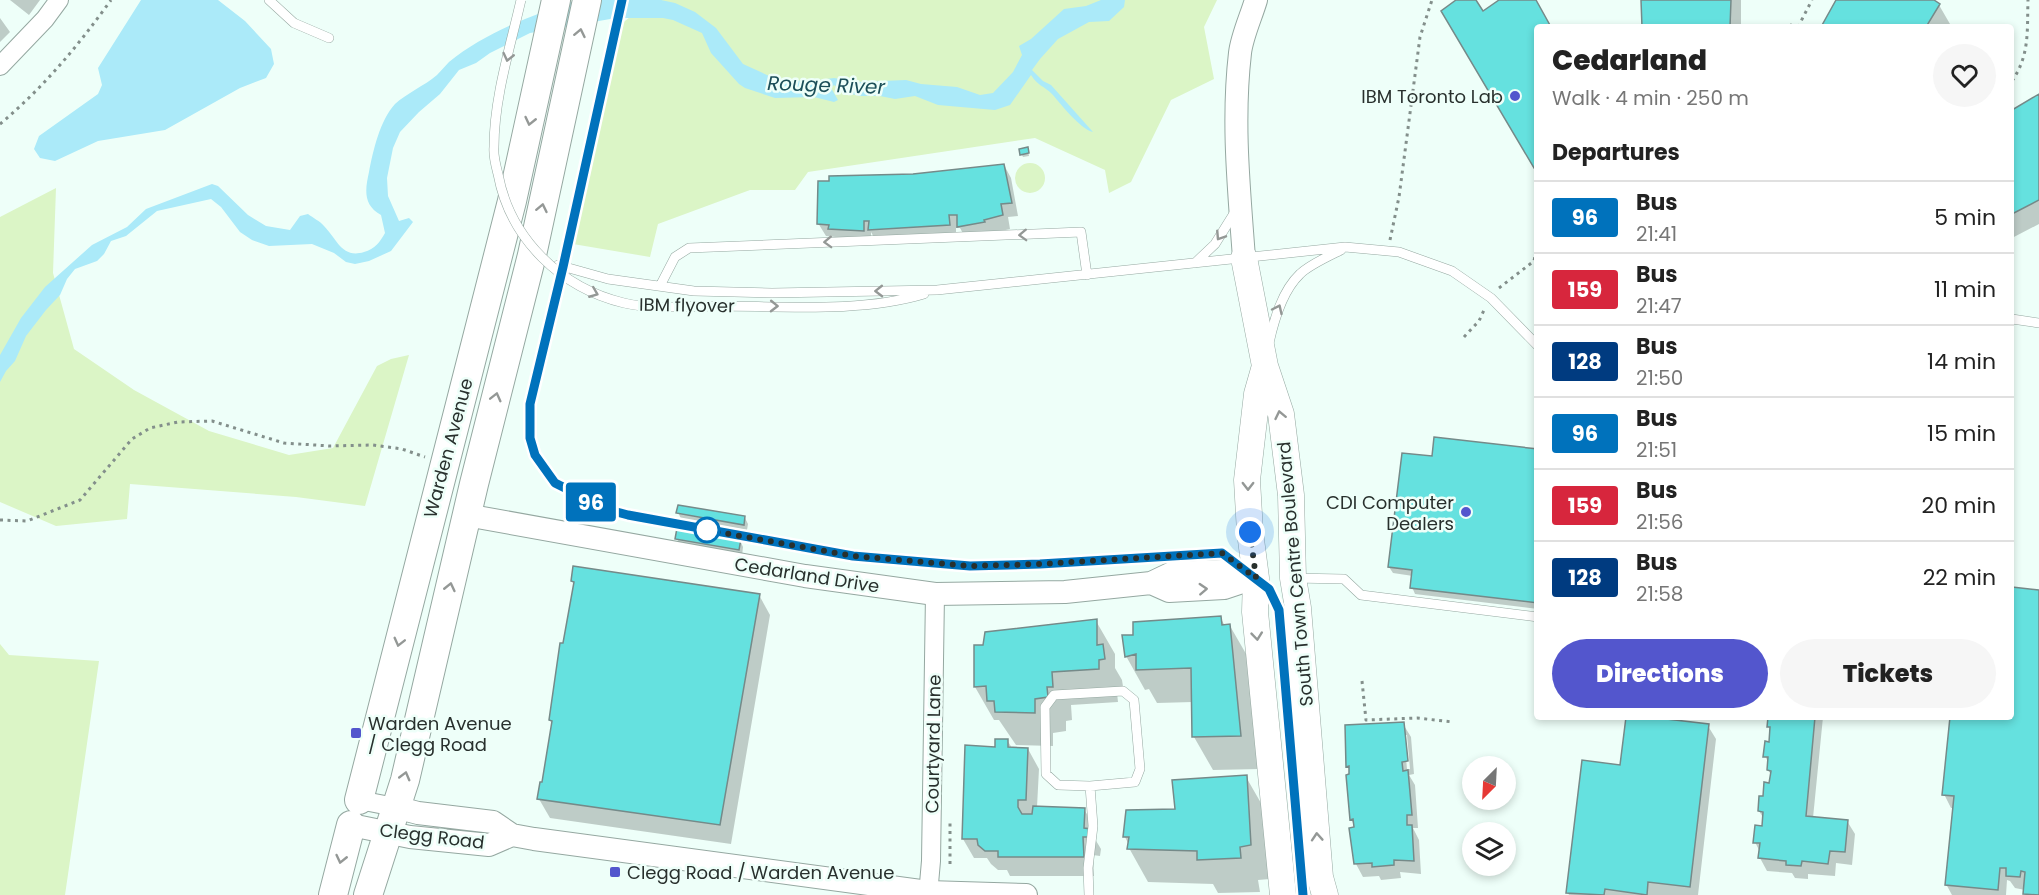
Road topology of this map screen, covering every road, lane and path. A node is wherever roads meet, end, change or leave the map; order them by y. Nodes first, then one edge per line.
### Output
1 (59, 0) edge
2 (111, 0) edge
3 (269, 0) edge
4 (521, 0) edge
5 (556, 0) edge
6 (587, 0) edge
7 (622, 0) edge
8 (1256, 0) edge
9 (1432, 0) edge
10 (1812, 0) edge
11 (2028, 0) edge
12 (1799, 24) edge
13 (329, 38) dead end
14 (0, 66) edge
15 (2014, 78) edge
16 (0, 124) edge
17 (1240, 205) junction
18 (1345, 247) junction
19 (1388, 250) junction
20 (532, 255) junction
21 (1244, 258) junction
22 (1534, 261) edge
23 (1195, 263) junction
24 (563, 267) junction
25 (1087, 275) junction
26 (660, 286) junction
27 (937, 290) junction
28 (1491, 298) junction
29 (2014, 319) edge
30 (2039, 323) edge
31 (1464, 337) dead end
32 (1534, 342) edge
33 (1265, 366) junction
34 (1285, 450) junction
35 (1250, 454) junction
36 (443, 463) junction
37 (466, 515) junction
38 (0, 520) edge
39 (1256, 578) junction
40 (1293, 578) junction
41 (935, 594) junction
42 (1534, 617) edge
43 (1362, 681) dead end
44 (1453, 722) dead end
45 (1090, 786) junction
46 (355, 812) junction
47 (391, 820) junction
48 (928, 893) edge
49 (333, 895) edge
50 (368, 895) edge
51 (1026, 895) edge
52 (1089, 895) edge
53 (1283, 895) edge
54 (1303, 895) edge
55 (1325, 895) edge

1 - 14 street
2 - 16 path
3 - 13 lane
4 -> 27 lane, IBM flyover, bridge
5 -> 36 main road, Warden Avenue
20 -> 6 main road, Warden Avenue
7 - 24 lane
8 - 17 street
9 - 19 path
10 - 12 path
11 - 15 path
17 - 21 street
17 -> 23 lane
18 - 19 lane
18 - 21 lane
33 -> 18 lane
19 - 28 lane
20 - 24 lane
37 -> 20 main road, Warden Avenue
21 - 23 lane
21 - 33 main road, South Town Centre Boulevard
22 - 28 path
23 - 25 lane
24 - 26 lane
24 - 39 lane
25 -> 26 lane
25 - 27 lane
27 -> 26 lane
28 - 31 path
28 - 32 lane
29 - 30 lane
34 -> 33 main road, South Town Centre Boulevard
33 - 35 main road
34 - 35 main road
34 - 40 main road, South Town Centre Boulevard
35 -> 39 main road
36 - 38 path
36 -> 46 main road, Warden Avenue
37 - 41 street, Cedarland Drive
47 -> 37 main road, Warden Avenue
39 - 40 main road, Cedarland Drive
39 - 41 street, Cedarland Drive
39 -> 53 main road
39 - 54 lane
40 - 42 lane
55 -> 40 main road, South Town Centre Boulevard
41 - 48 street, Courtyard Lane
43 - 44 path
45 - 45 lane
45 - 52 lane
46 - 47 street, Clegg Road
46 -> 49 main road, Warden Avenue
47 - 48 street, Clegg Road
47 - 50 main road, Warden Avenue
48 - 51 street, Clegg Road

